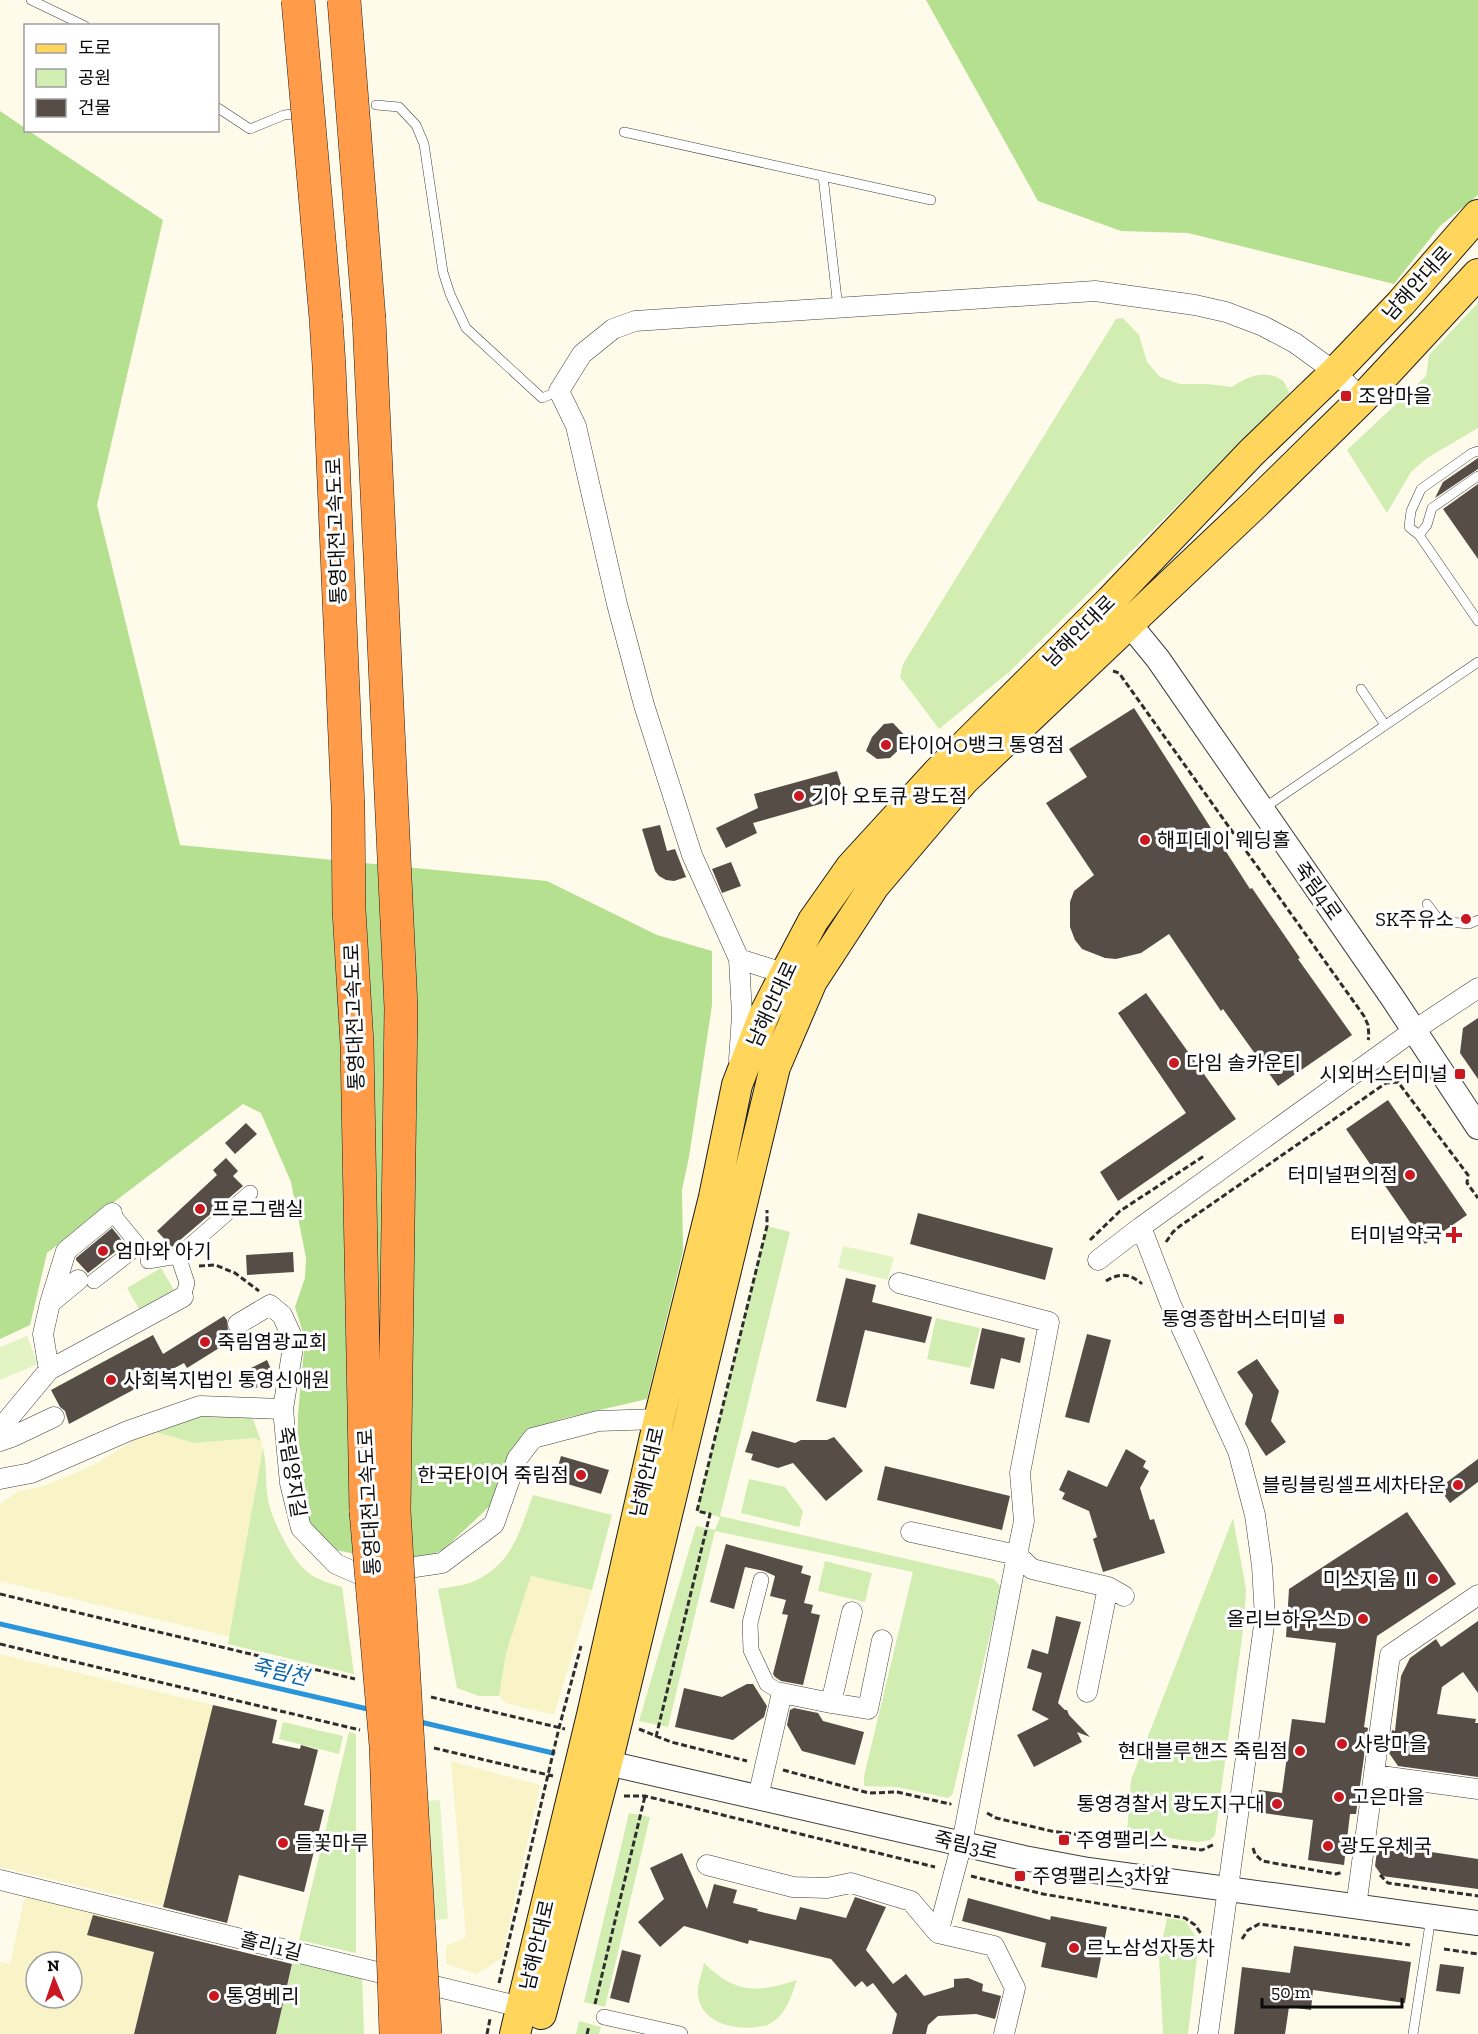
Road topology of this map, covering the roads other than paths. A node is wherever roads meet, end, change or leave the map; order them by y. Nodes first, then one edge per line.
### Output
1 (31, 0) edge
2 (298, 0) edge
3 (344, 0) edge
4 (81, 24) edge
5 (376, 105) dead end
6 (219, 109) edge
7 (307, 112) dead end
8 (624, 132) dead end
9 (823, 176) junction
10 (931, 200) dead end
11 (1478, 215) edge
12 (1478, 274) edge
13 (838, 308) junction
14 (1335, 372) junction
15 (559, 391) junction
16 (1362, 399) junction
17 (1478, 451) edge
18 (1478, 476) edge
19 (1419, 535) junction
20 (1110, 601) junction
21 (1478, 621) edge
22 (1128, 624) junction
23 (1478, 662) edge
24 (1360, 688) dead end
25 (1385, 725) junction
26 (1262, 809) junction
27 (1427, 904) dead end
28 (1478, 921) edge
29 (739, 959) junction
30 (798, 978) junction
31 (1478, 988) edge
32 (1413, 1031) junction
33 (737, 1085) junction
34 (1478, 1127) edge
35 (250, 1193) dead end
36 (112, 1213) joint
37 (1141, 1227) junction
38 (1098, 1260) dead end
39 (148, 1261) dead end
40 (180, 1262) junction
41 (86, 1280) joint
42 (898, 1283) dead end
43 (183, 1297) joint
44 (50, 1303) junction
45 (238, 1324) dead end
46 (49, 1370) junction
47 (283, 1409) junction
48 (54, 1417) dead end
49 (659, 1419) junction
50 (0, 1429) edge
51 (0, 1441) edge
52 (0, 1479) edge
53 (380, 1511) junction
54 (911, 1532) dead end
55 (1017, 1555) junction
56 (761, 1580) dead end
57 (1478, 1595) edge
58 (852, 1612) dead end
59 (882, 1640) dead end
60 (1087, 1692) dead end
61 (782, 1693) junction
62 (831, 1703) junction
63 (576, 1756) junction
64 (1374, 1775) junction
65 (1478, 1789) edge
66 (758, 1797) junction
67 (962, 1843) junction
68 (707, 1865) dead end
69 (0, 1880) edge
70 (1227, 1889) junction
71 (1356, 1907) junction
72 (1431, 1917) junction
73 (1478, 1923) edge
74 (938, 1933) junction
75 (600, 2011) road end
76 (528, 2022) edge
77 (396, 2034) edge
78 (425, 2034) edge
79 (680, 2034) edge
80 (1004, 2034) edge
81 (1208, 2034) edge
82 (1413, 2034) edge

1 - 4 lane
2 - 53 highway, 통영대전고속도로, bridge
3 - 53 highway, 통영대전고속도로, bridge
5 - 15 lane
6 - 7 lane
8 - 9 lane
9 - 10 lane
9 - 13 lane
11 - 14 main road, 남해안대로
12 - 16 main road, 남해안대로
13 - 14 street
13 - 15 street
14 - 16 street
14 - 20 main road, 남해안대로
15 - 29 street
16 - 22 main road, 남해안대로
17 - 19 lane
18 - 19 lane
19 - 21 lane
20 - 22 street, 죽림4로
20 - 30 main road, 남해안대로
22 - 26 street, 죽림4로
22 - 30 main road, 남해안대로
23 - 25 lane
24 - 25 lane
25 - 26 lane
26 - 32 street, 죽림4로
27 - 28 lane
29 - 30 street
29 - 33 street
30 - 33 main road, 남해안대로
30 - 63 main road, 남해안대로
31 - 32 street
32 - 34 street, 죽림4로
32 - 37 street
33 - 49 main road, 남해안대로
35 - 40 street
36 - 41 street
36 - 44 street
37 - 38 street
37 - 70 street
39 - 40 street
40 - 43 street
41 - 44 street
42 - 55 street
43 - 46 street
44 - 46 street
45 - 47 street
46 - 50 street
47 - 49 street, 죽림양지길
47 - 52 street, 죽림양지길
48 - 51 street
49 - 63 main road, 남해안대로
53 - 77 highway, 통영대전고속도로, bridge
53 - 78 highway, 통영대전고속도로, bridge
54 - 55 street
55 - 60 street
55 - 67 street
56 - 61 street
57 - 64 street
58 - 62 street
59 - 62 street
61 - 62 street
61 - 66 street
63 - 66 street, 죽림3로
63 - 76 main road, 남해안대로
64 - 65 street
64 - 71 street
66 - 67 street, 죽림3로
67 - 70 street, 죽림3로
67 - 74 street
68 - 74 street
69 - 76 street, 홀리1길
70 - 71 street, 죽림3로
70 - 81 street
71 - 72 street, 죽림3로
72 - 73 street, 죽림3로
72 - 82 lane
74 - 80 street
75 - 79 street

